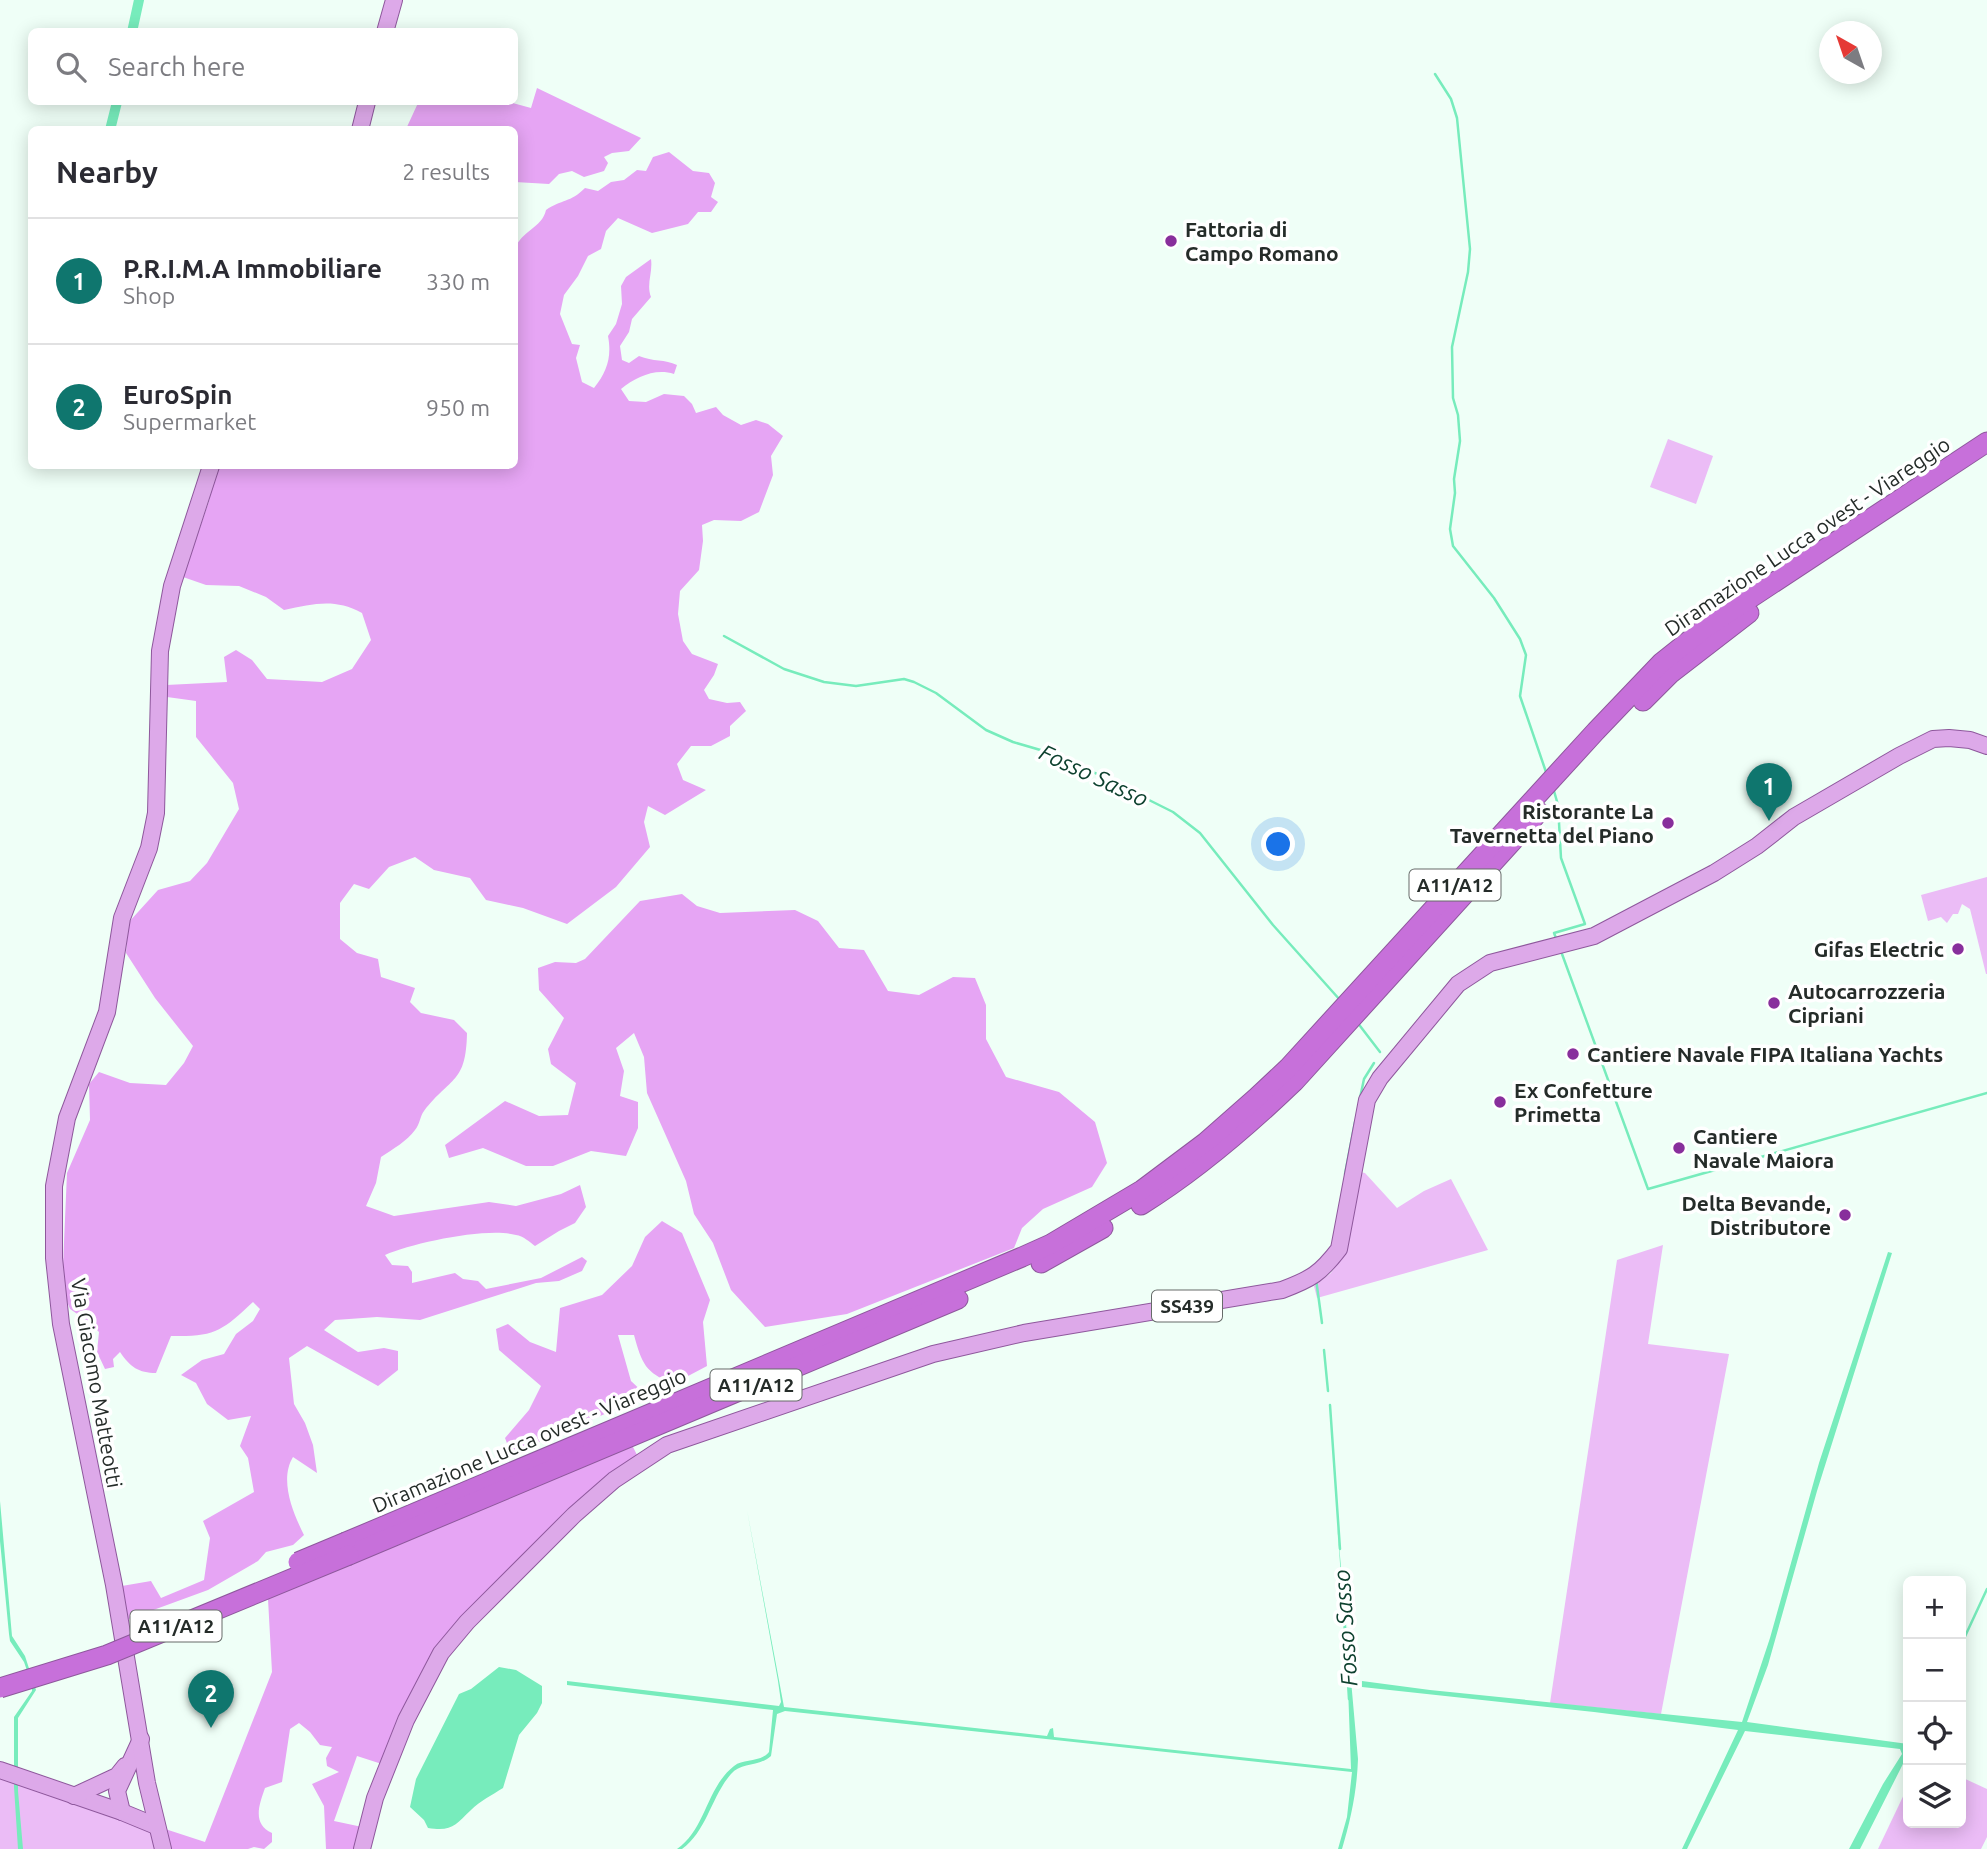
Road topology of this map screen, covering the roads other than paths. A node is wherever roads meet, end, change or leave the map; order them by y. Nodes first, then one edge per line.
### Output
1 (394, 0) edge
2 (387, 28) edge
3 (366, 105) edge
4 (361, 126) edge
5 (1983, 450) edge
6 (210, 469) edge
7 (1711, 633) junction
8 (1987, 746) edge
9 (1027, 1263) junction
10 (348, 1549) junction
11 (0, 1675) edge
12 (0, 1688) edge
13 (141, 1739) junction
14 (129, 1761) junction
15 (12, 1774) edge
16 (147, 1783) junction
17 (74, 1796) junction
18 (122, 1812) junction
19 (156, 1826) junction
20 (163, 1849) edge
21 (362, 1849) edge

1 - 2 main road
3 - 4 main road
5 - 7 highway, Diramazione Lucca ovest - Viareggio / A11/A12
5 - 7 highway, Diramazione Lucca ovest - Viareggio / A11/A12
6 - 13 main road, Via Giacomo Matteotti
7 - 9 highway, Diramazione Lucca ovest - Viareggio / A11/A12
8 - 21 main road, SS439
9 - 10 highway, Diramazione Lucca ovest - Viareggio / A11/A12
9 - 10 highway, Diramazione Lucca ovest - Viareggio / A11/A12
10 - 11 highway, Diramazione Lucca ovest - Viareggio / A11/A12, bridge
10 - 12 highway, Diramazione Lucca ovest - Viareggio / A11/A12, bridge
13 - 14 main road
13 - 16 main road, Via Giacomo Matteotti
14 - 17 main road
14 - 18 main road
15 - 17 main road
16 - 18 main road
16 - 19 main road, Via Giacomo Matteotti
17 - 18 main road
18 - 19 main road
19 - 20 main road, Via Giacomo Matteotti

